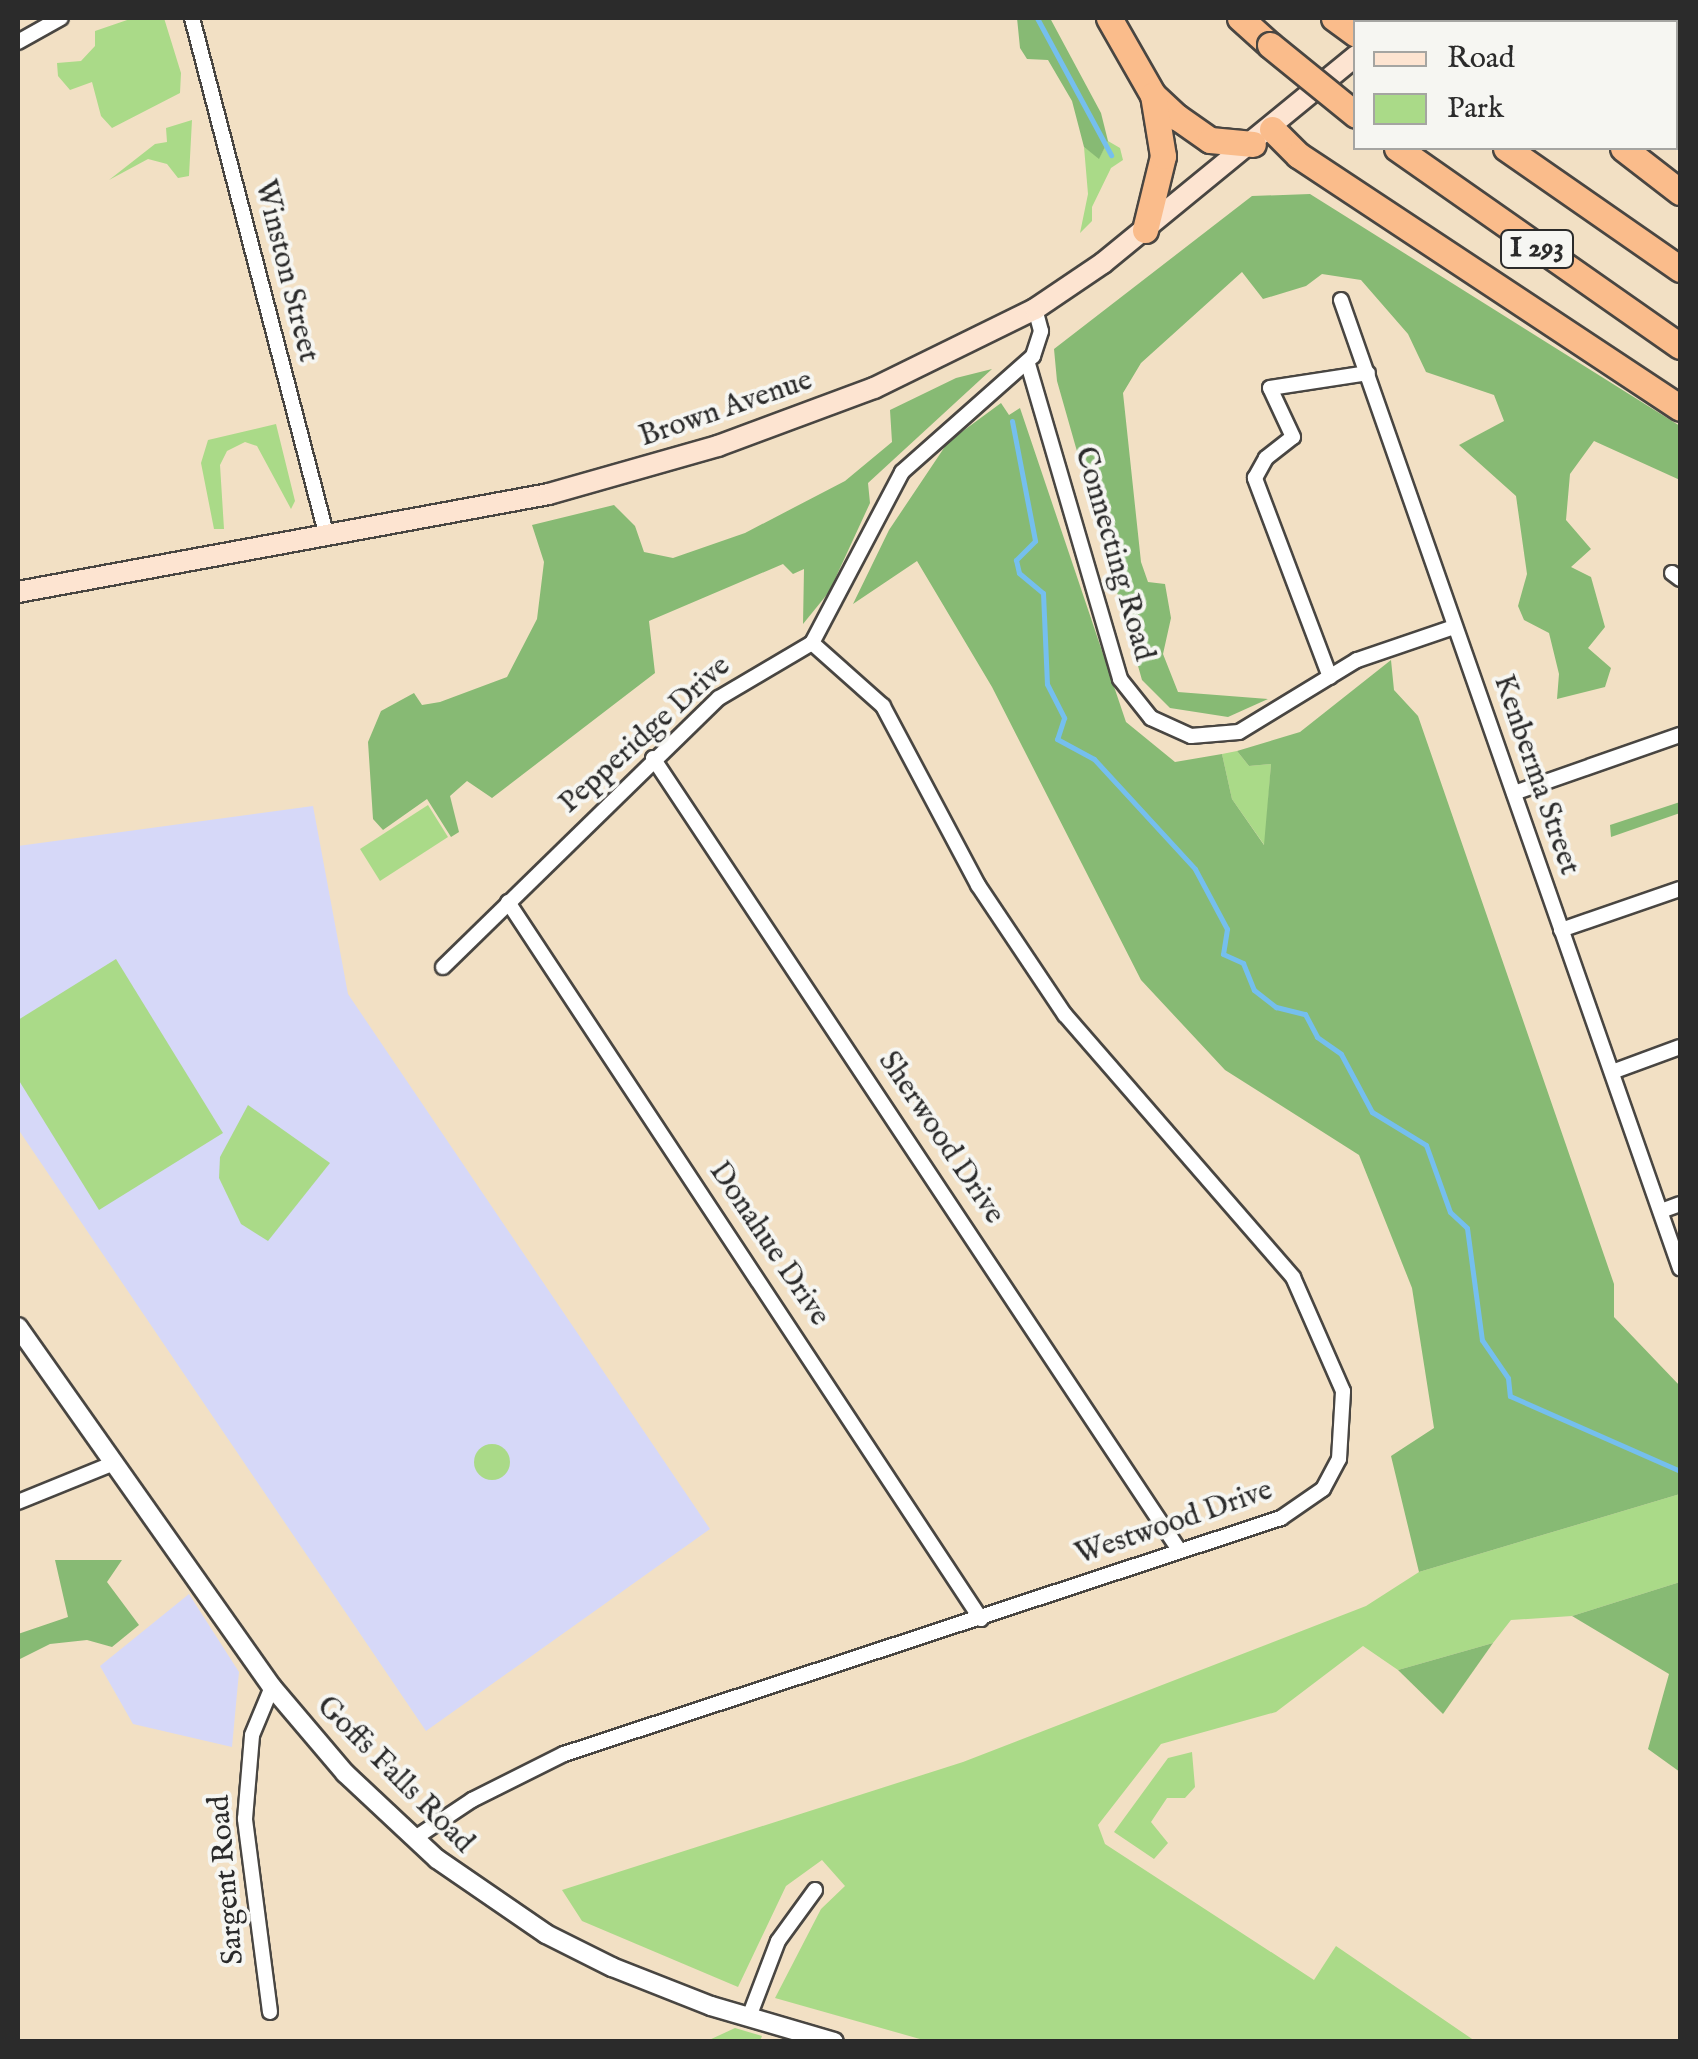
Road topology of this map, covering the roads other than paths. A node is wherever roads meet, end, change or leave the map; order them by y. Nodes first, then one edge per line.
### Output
1 (61, 18) edge
2 (192, 18) edge
3 (1109, 18) edge
4 (1240, 18) edge
5 (18, 42) edge
6 (1353, 59) edge
7 (1154, 95) junction
8 (1353, 112) edge
9 (1262, 136) junction
10 (1400, 150) edge
11 (1509, 150) edge
12 (1626, 150) edge
13 (1680, 192) edge
14 (1145, 230) junction
15 (1680, 269) edge
16 (1342, 300) dead end
17 (1035, 309) junction
18 (1680, 346) edge
19 (1028, 364) junction
20 (1368, 372) junction
21 (1680, 408) edge
22 (327, 537) junction
23 (18, 592) edge
24 (1454, 626) junction
25 (812, 642) junction
26 (1330, 677) junction
27 (1680, 735) edge
28 (653, 758) junction
29 (1514, 793) junction
30 (1680, 889) edge
31 (508, 902) junction
32 (1561, 930) junction
33 (443, 967) dead end
34 (1680, 1047) edge
35 (1612, 1072) junction
36 (1680, 1204) edge
37 (1660, 1211) junction
38 (1680, 1268) edge
39 (18, 1327) edge
40 (114, 1463) junction
41 (18, 1502) edge
42 (1179, 1550) junction
43 (981, 1618) junction
44 (272, 1687) junction
45 (415, 1838) junction
46 (816, 1890) dead end
47 (270, 2012) dead end
48 (749, 2017) junction
49 (834, 2042) edge

1 - 5 street
2 - 22 street, Winston Street
3 - 7 highway
4 - 8 highway, bridge
6 - 9 main road, Brown Avenue
7 - 9 highway
7 - 14 highway
9 - 14 main road, Brown Avenue
9 - 21 highway
10 - 18 highway, I 293
11 - 15 highway, I 293
12 - 13 highway
14 - 17 main road, Brown Avenue
16 - 20 street, Kenberma Street
17 - 19 street
17 - 22 main road, Brown Avenue
19 - 25 street
19 - 26 street, Connecting Road
20 - 24 street, Kenberma Street
20 - 26 street
22 - 23 main road, Brown Avenue
24 - 26 street, Connecting Road
24 - 29 street, Kenberma Street
25 - 28 street, Pepperidge Drive
25 - 42 street, Westwood Drive
27 - 29 street
28 - 31 street, Pepperidge Drive
28 - 42 street, Sherwood Drive
29 - 32 street, Kenberma Street
30 - 32 street
31 - 33 street, Pepperidge Drive
31 - 43 street, Donahue Drive
32 - 35 street, Kenberma Street
34 - 35 street
35 - 37 street, Kenberma Street
36 - 37 street
37 - 38 street, Kenberma Street
39 - 40 street, Goffs Falls Road
40 - 41 street
40 - 44 street, Goffs Falls Road
42 - 43 street, Westwood Drive
43 - 45 street, Westwood Drive
44 - 45 street, Goffs Falls Road
44 - 47 street, Sargent Road
45 - 48 street, Goffs Falls Road
46 - 48 street
48 - 49 street, Goffs Falls Road

